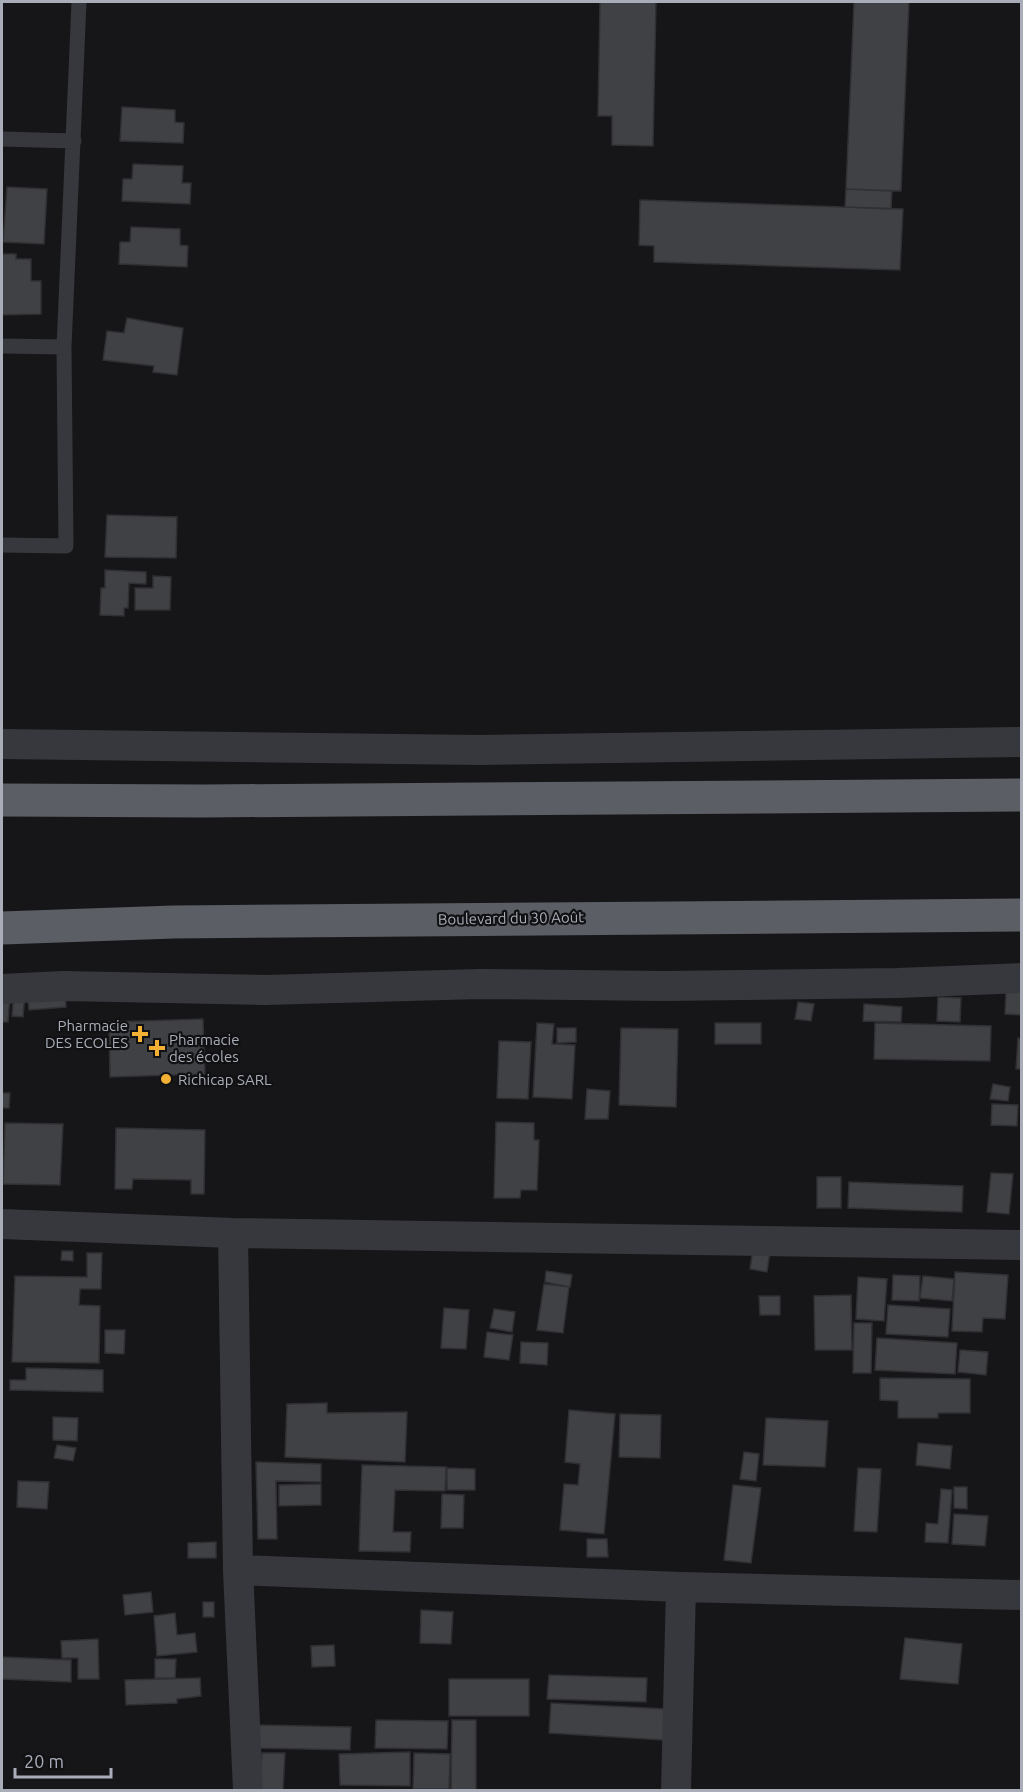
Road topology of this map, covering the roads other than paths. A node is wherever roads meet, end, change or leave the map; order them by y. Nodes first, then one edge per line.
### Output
1 (79, 2) edge
2 (2, 139) edge
3 (74, 141) junction
4 (2, 346) edge
5 (64, 347) junction
6 (2, 545) edge
7 (1022, 742) edge
8 (2, 744) edge
9 (1022, 795) edge
10 (2, 800) edge
11 (1022, 915) edge
12 (2, 928) edge
13 (1022, 978) edge
14 (2, 989) edge
15 (2, 1224) edge
16 (233, 1233) junction
17 (1022, 1245) edge
18 (238, 1570) junction
19 (681, 1587) junction
20 (1022, 1595) edge
21 (248, 1791) edge
22 (676, 1791) edge

1 - 3 lane
2 - 3 lane
3 - 5 lane
4 - 5 lane
5 - 6 lane
7 - 8 street
9 - 10 highway
11 - 12 highway, Boulevard du 30 Août
13 - 14 street
15 - 16 street
16 - 17 street
16 - 18 street
18 - 19 street
18 - 21 street
19 - 20 street
19 - 22 street

